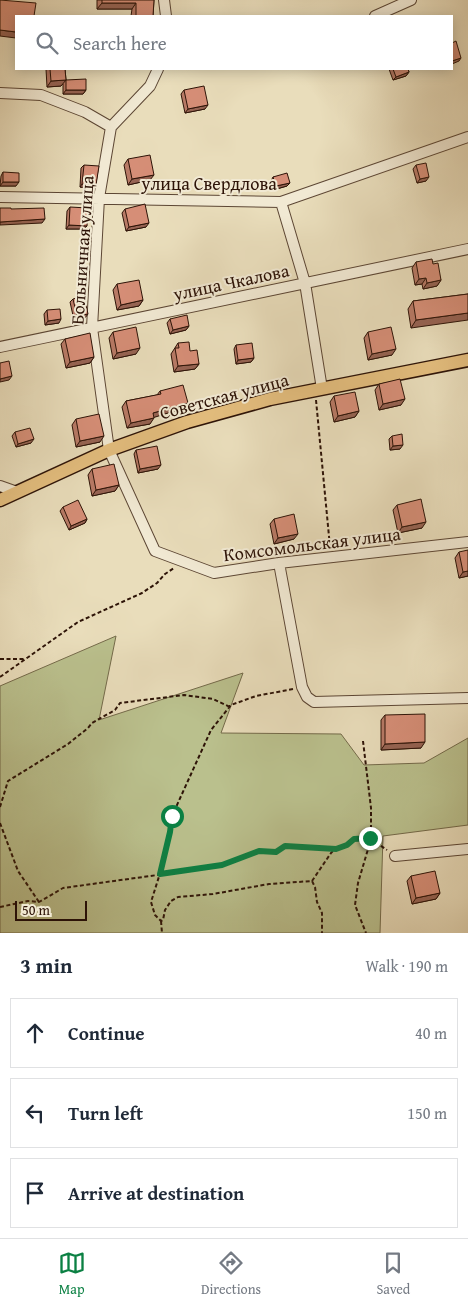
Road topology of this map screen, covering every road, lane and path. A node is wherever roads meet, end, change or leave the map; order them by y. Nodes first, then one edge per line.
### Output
1 (164, 0) edge
2 (411, 0) edge
3 (166, 15) edge
4 (377, 15) edge
5 (158, 70) edge
6 (0, 93) edge
7 (111, 127) junction
8 (468, 138) edge
9 (0, 197) edge
10 (100, 198) junction
11 (281, 202) junction
12 (468, 249) edge
13 (305, 283) junction
14 (92, 328) junction
15 (0, 347) edge
16 (468, 360) edge
17 (319, 394) junction
18 (109, 450) junction
19 (0, 486) edge
20 (17, 492) junction
21 (0, 500) edge
22 (468, 542) edge
23 (332, 557) junction
24 (188, 563) junction
25 (279, 563) junction
26 (0, 659) edge
27 (27, 659) junction
28 (0, 677) edge
29 (302, 688) junction
30 (468, 698) edge
31 (230, 707) junction
32 (363, 741) dead end
33 (0, 807) edge
34 (0, 823) edge
35 (370, 838) junction
36 (336, 849) junction
37 (468, 849) edge
38 (396, 856) joint
39 (160, 874) junction
40 (312, 881) junction
41 (39, 902) junction
42 (0, 906) edge
43 (161, 921) junction
44 (162, 933) edge
45 (322, 933) edge
46 (366, 933) edge

1 - 3 street
2 - 4 street
5 - 7 street
6 - 7 street
7 - 10 street, Больничная улица
8 - 11 street, улица Свердлова
9 - 10 street, улица Свердлова
10 - 11 street, улица Свердлова
10 - 14 street, Больничная улица
11 - 13 street
12 - 13 street, улица Чкалова
13 - 14 street, улица Чкалова
13 - 17 street
14 - 15 street, улица Чкалова
14 - 18 street, Больничная улица
16 - 17 main road, Советская улица
17 - 18 main road, Советская улица
17 - 23 path
18 - 20 main road, Советская улица
18 - 24 street, Комсомольская улица
19 - 20 street
20 - 21 main road, Советская улица
22 - 23 street, Комсомольская улица
23 - 25 street, Комсомольская улица
24 - 25 street, Комсомольская улица
24 - 27 path
25 - 29 street
26 - 27 path
27 - 28 path
29 - 30 street
29 - 31 path
31 - 33 path
31 - 39 path
32 - 35 path
34 - 41 path
35 - 36 path
35 - 38 path
35 - 46 path
36 - 39 path
36 - 40 path
37 - 38 street
39 - 41 path
39 - 43 path
40 - 43 path
40 - 45 path
41 - 42 path
43 - 44 path

